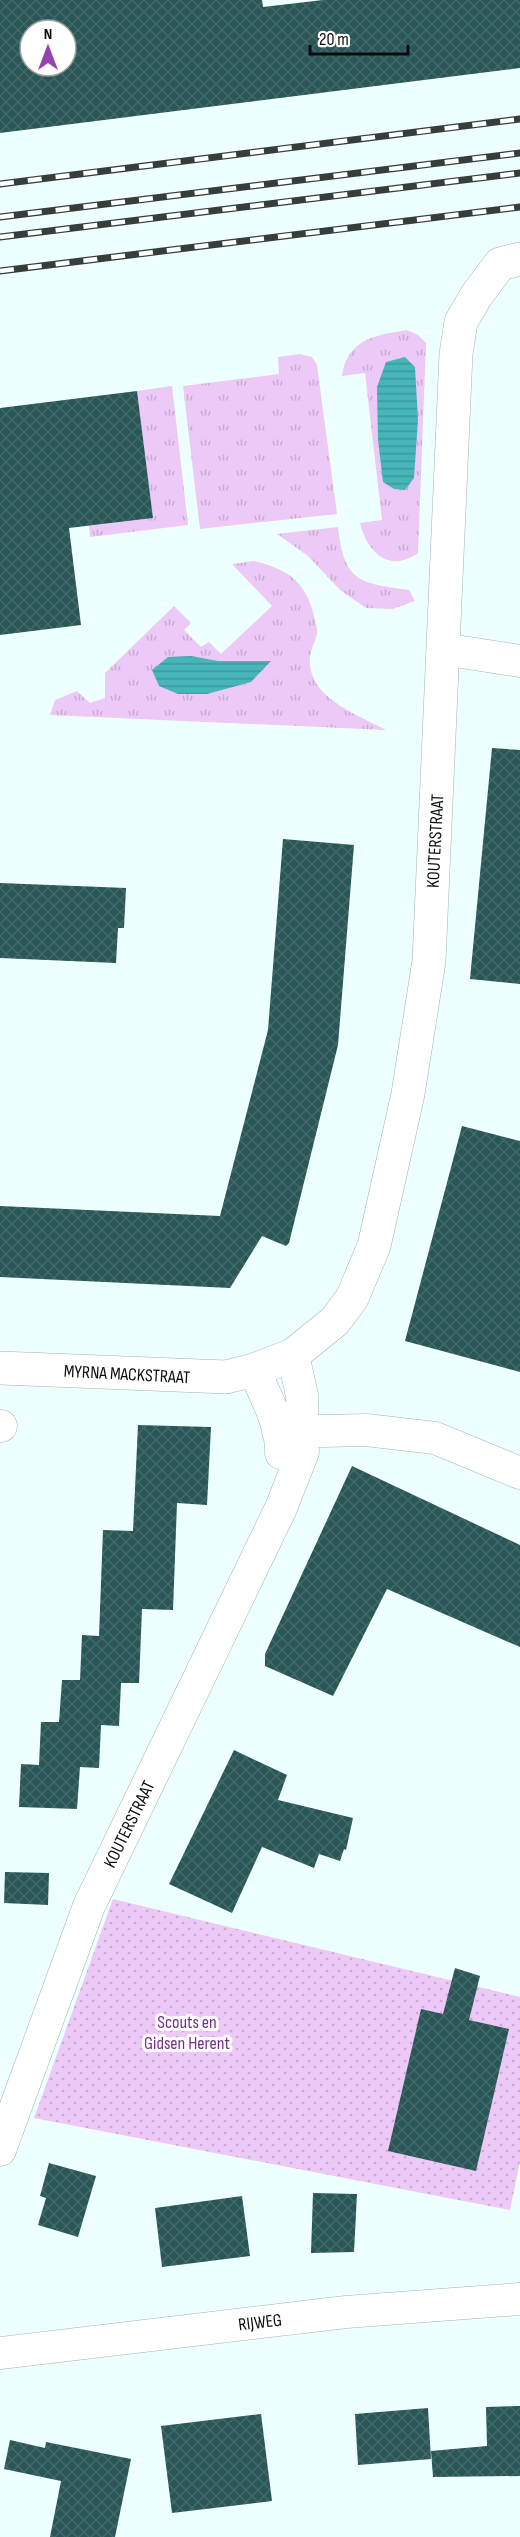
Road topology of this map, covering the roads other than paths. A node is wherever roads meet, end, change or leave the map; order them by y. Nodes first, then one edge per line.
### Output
1 (520, 259) edge
2 (520, 282) edge
3 (476, 296) junction
4 (443, 649) junction
5 (520, 661) edge
6 (293, 1355) junction
7 (0, 1368) edge
8 (254, 1370) junction
9 (290, 1432) junction
10 (520, 1473) edge
11 (0, 2150) edge
12 (520, 2299) edge
13 (0, 2353) edge

1 - 3 street, KOUTERSTRAAT
2 - 3 street
3 - 4 street, KOUTERSTRAAT
4 - 5 street
4 - 6 street, KOUTERSTRAAT
6 - 8 street, KOUTERSTRAAT
6 - 9 street, KOUTERSTRAAT
7 - 8 street, MYRNA MACKSTRAAT
8 - 9 street, KOUTERSTRAAT
9 - 10 street
9 - 11 street, KOUTERSTRAAT
12 - 13 street, RIJWEG

